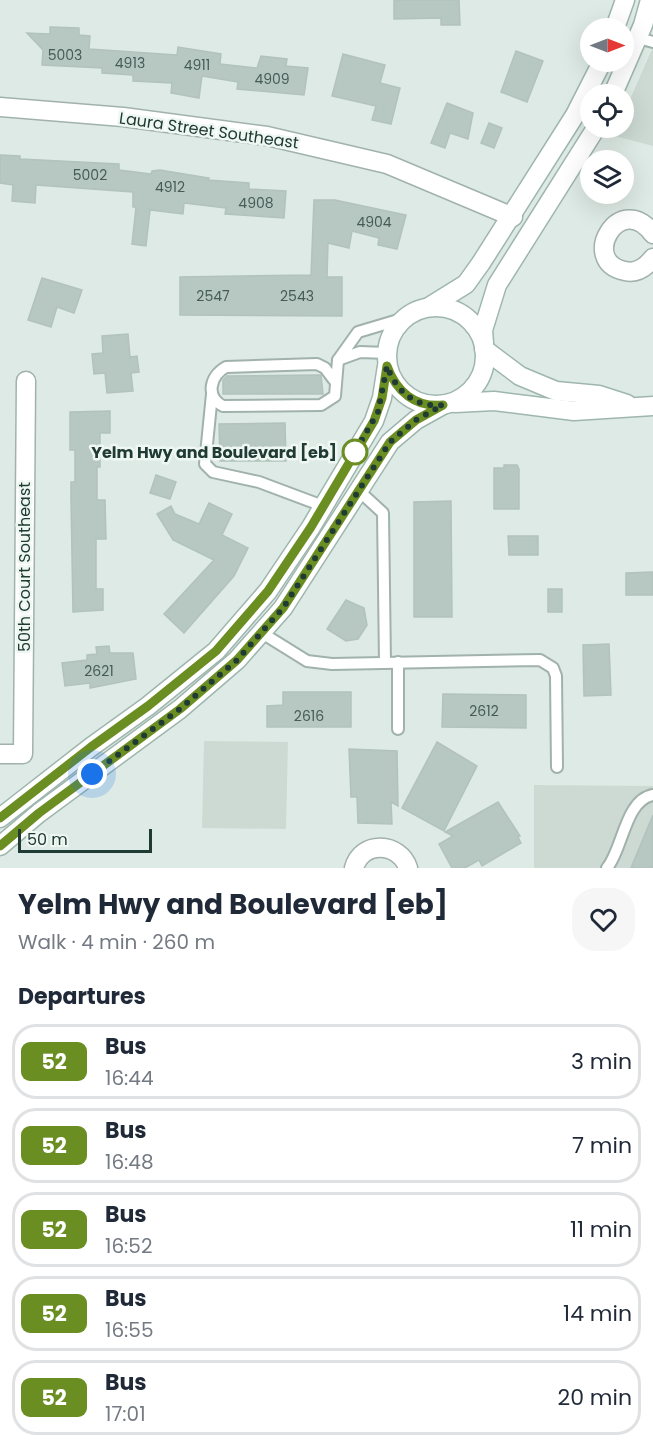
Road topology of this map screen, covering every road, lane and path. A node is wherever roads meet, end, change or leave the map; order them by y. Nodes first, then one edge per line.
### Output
1 (625, 0) edge
2 (650, 0) edge
3 (619, 18) edge
4 (645, 40) edge
5 (597, 72) edge
6 (619, 84) edge
7 (0, 107) edge
8 (590, 138) edge
9 (513, 217) junction
10 (653, 234) edge
11 (653, 258) edge
12 (429, 307) junction
13 (405, 318) junction
14 (484, 346) junction
15 (338, 360) junction
16 (387, 360) junction
17 (334, 380) junction
18 (26, 381) dead end
19 (212, 394) junction
20 (448, 404) junction
21 (644, 406) edge
22 (358, 491) junction
23 (323, 506) junction
24 (262, 633) junction
25 (398, 662) junction
26 (385, 663) junction
27 (398, 729) dead end
28 (0, 754) edge
29 (557, 767) dead end
30 (653, 795) edge
31 (0, 818) edge
32 (0, 846) edge
33 (354, 868) edge
34 (408, 868) edge
35 (608, 868) edge

1 - 3 main road
2 - 4 main road
4 - 6 main road
5 - 9 main road
7 - 9 main road, Laura Street Southeast
8 - 14 main road
9 - 12 main road
10 - 11 main road
12 - 13 main road
12 - 14 main road
13 - 15 lane
13 - 16 main road
14 - 20 main road
14 - 21 main road
15 - 16 lane
15 - 17 lane
16 - 20 main road
16 - 23 main road
17 - 19 lane
17 - 19 lane
18 - 28 main road, 50th Court Southeast
19 - 23 lane
20 - 21 main road
20 - 22 main road
22 - 24 main road
22 - 26 lane
23 - 31 main road
24 - 26 lane
24 - 32 main road
25 - 26 lane
25 - 27 lane
25 - 29 lane
30 - 35 lane
33 - 34 main road

